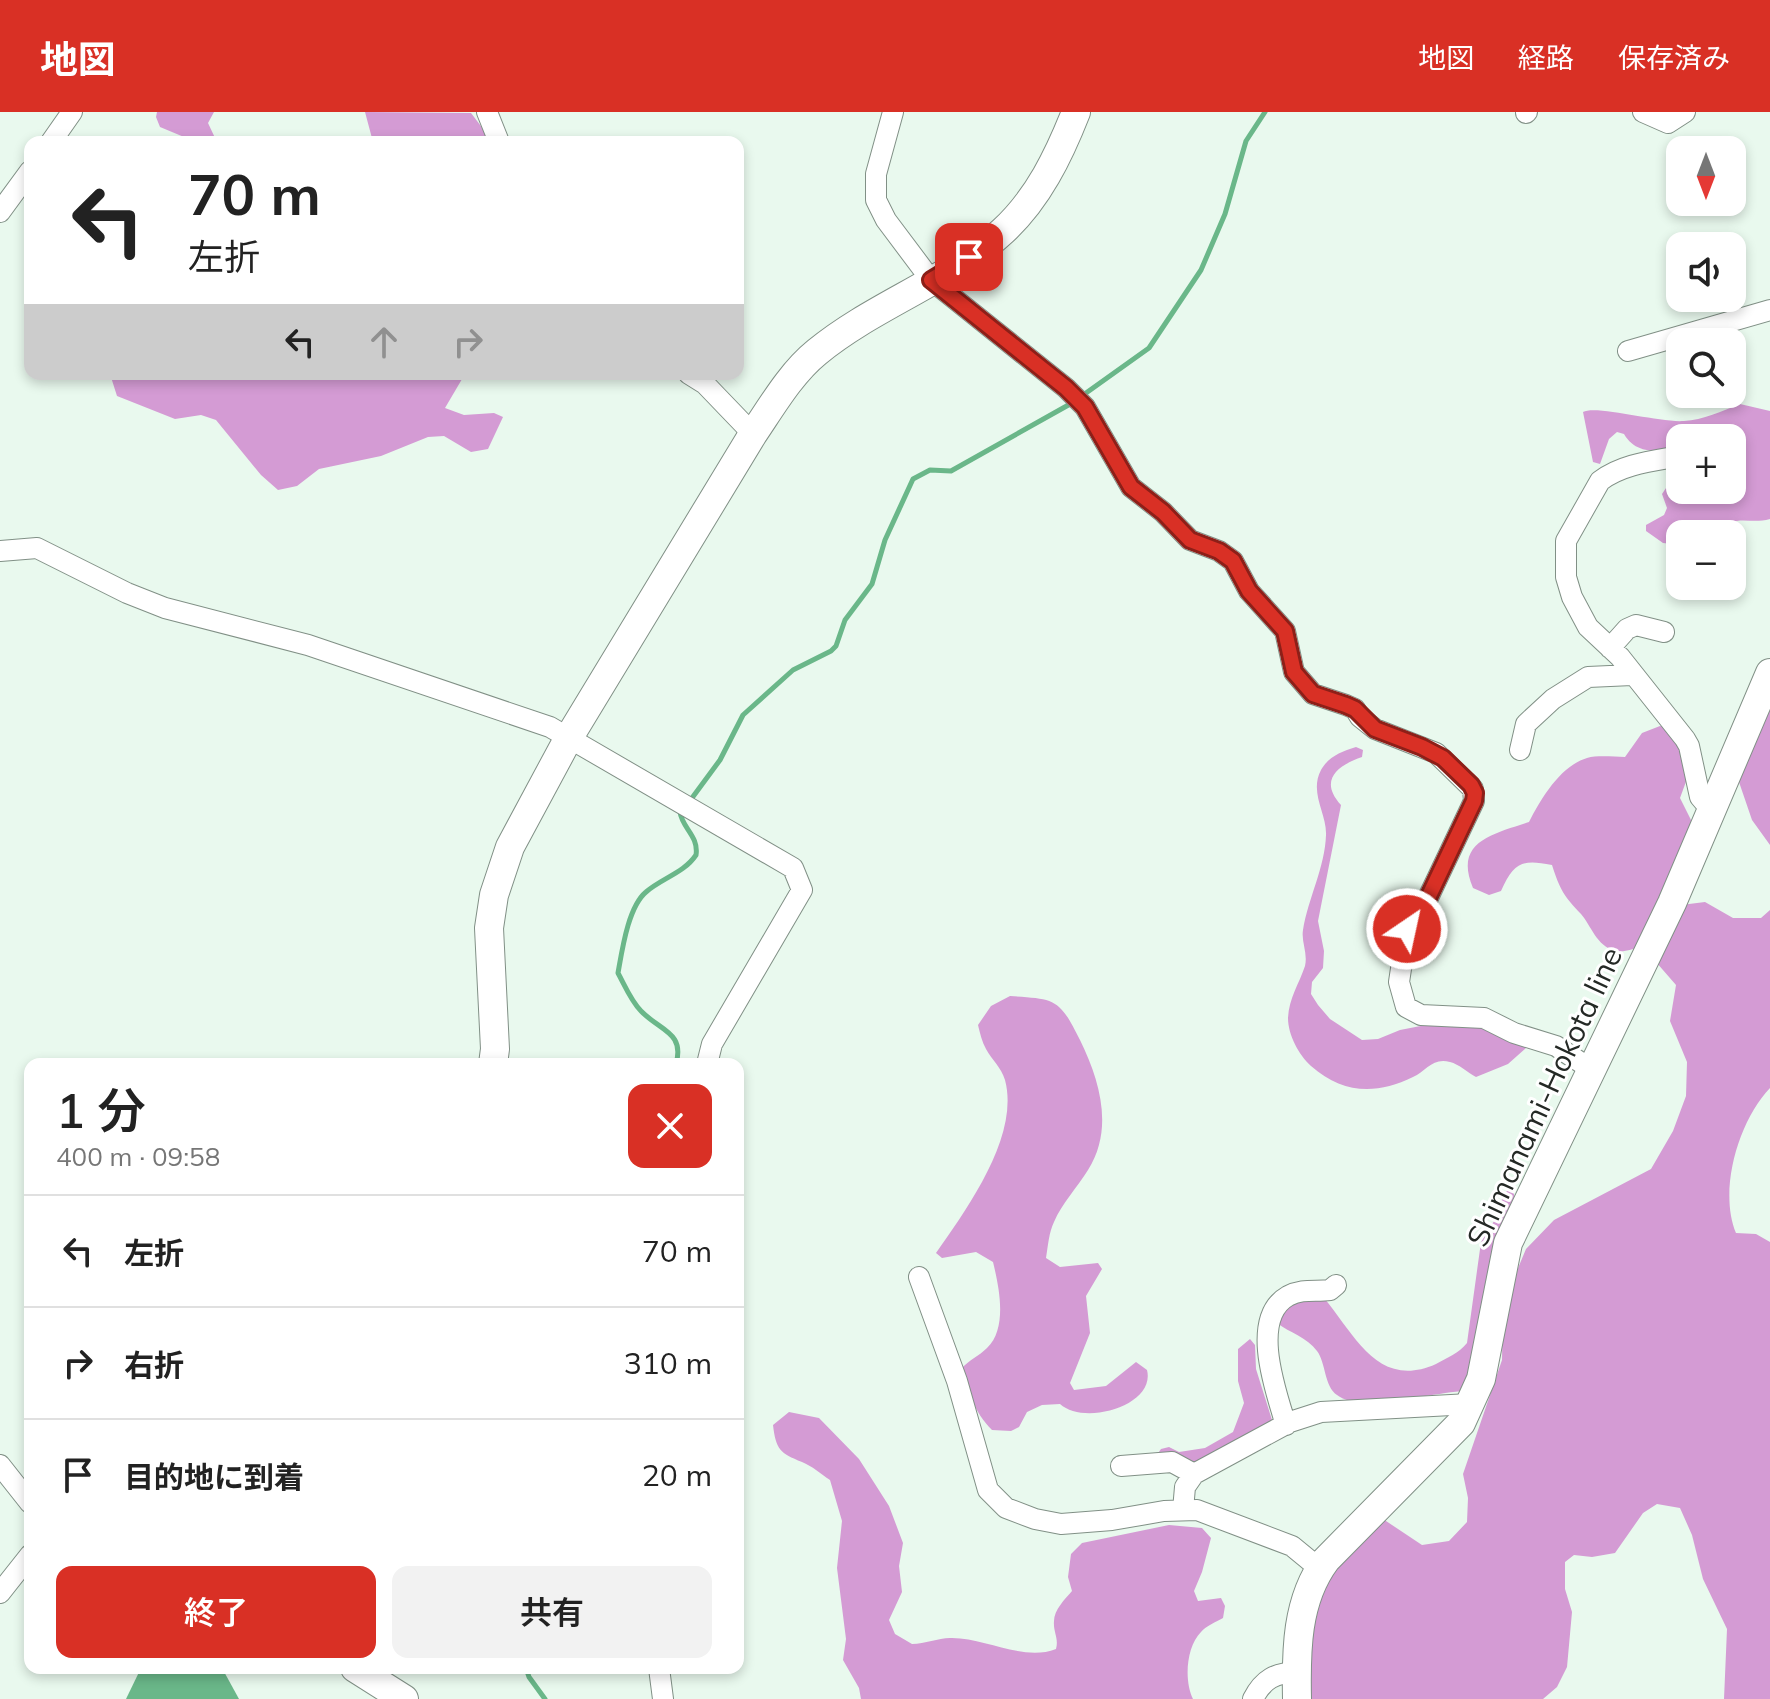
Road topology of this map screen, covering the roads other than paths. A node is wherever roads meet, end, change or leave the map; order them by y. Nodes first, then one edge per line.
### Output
1 (72, 112) edge
2 (487, 112) edge
3 (893, 112) edge
4 (1076, 112) edge
5 (1643, 112) edge
6 (1685, 112) edge
7 (55, 136) edge
8 (497, 136) edge
9 (24, 179) edge
10 (0, 212) edge
11 (931, 280) junction
12 (1770, 310) edge
13 (1628, 351) dead end
14 (699, 380) edge
15 (753, 434) junction
16 (1666, 459) edge
17 (0, 551) edge
18 (1664, 632) dead end
19 (1610, 648) junction
20 (1770, 673) edge
21 (1632, 675) junction
22 (568, 739) junction
23 (1520, 750) dead end
24 (1711, 810) junction
25 (494, 1058) edge
26 (708, 1058) edge
27 (1592, 1070) junction
28 (919, 1277) dead end
29 (1336, 1285) dead end
30 (1470, 1404) junction
31 (1286, 1425) junction
32 (0, 1465) edge
33 (1121, 1466) dead end
34 (1194, 1474) junction
35 (24, 1495) edge
36 (1183, 1510) junction
37 (24, 1563) edge
38 (1320, 1569) junction
39 (0, 1593) edge
40 (364, 1674) edge
41 (660, 1674) edge
42 (1297, 1686) edge
43 (404, 1699) edge
44 (663, 1699) edge
45 (1253, 1699) edge

1 - 7 street
2 - 8 street
3 - 11 street
4 - 11 street
5 - 6 street
9 - 10 street
11 - 15 street
11 - 27 street
12 - 13 street
14 - 15 street
15 - 22 street
16 - 19 street
17 - 22 street
18 - 19 street
19 - 21 street
20 - 24 street, Shimanami-Hokota line
21 - 23 street
21 - 24 street
22 - 25 street
22 - 26 street
24 - 27 street, Shimanami-Hokota line
27 - 30 street, Shimanami-Hokota line
28 - 36 street
29 - 31 street
30 - 31 street
30 - 38 street, Shimanami-Hokota line
31 - 34 street
32 - 35 street
33 - 34 street
34 - 36 street
36 - 38 street
37 - 39 street
38 - 42 street, Shimanami-Hokota line
40 - 43 street
41 - 44 street
42 - 45 street

